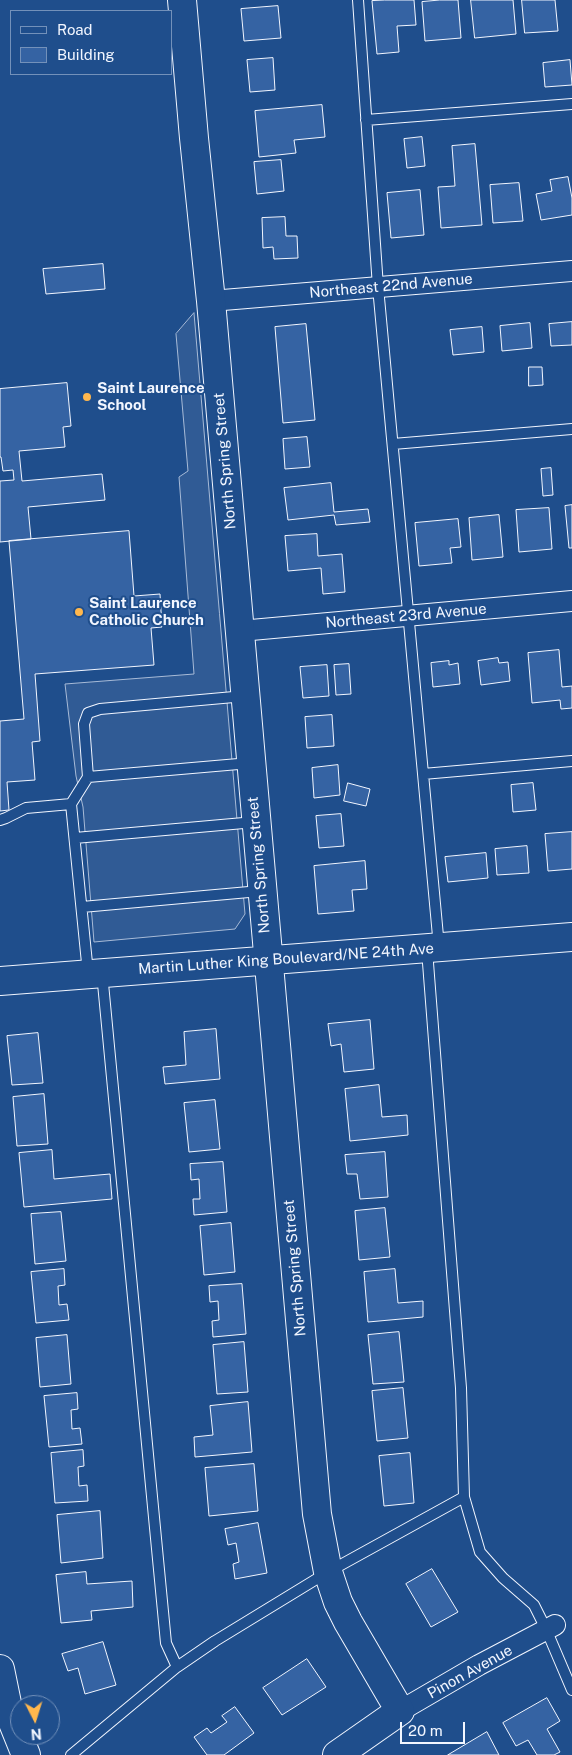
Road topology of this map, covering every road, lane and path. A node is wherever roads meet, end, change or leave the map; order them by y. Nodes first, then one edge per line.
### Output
1 (182, 0) edge
2 (358, 0) edge
3 (572, 104) edge
4 (366, 120) junction
5 (572, 271) edge
6 (378, 287) junction
7 (211, 301) junction
8 (572, 429) edge
9 (393, 444) junction
10 (572, 601) edge
11 (409, 616) junction
12 (240, 631) junction
13 (245, 696) junction
14 (572, 761) edge
15 (251, 763) junction
16 (423, 774) junction
17 (88, 777) junction
18 (71, 804) junction
19 (0, 820) edge
20 (256, 822) junction
21 (75, 838) junction
22 (261, 891) junction
23 (82, 907) junction
24 (572, 937) edge
25 (433, 948) junction
26 (267, 960) junction
27 (95, 973) junction
28 (0, 980) edge
29 (464, 1497) junction
30 (328, 1572) junction
31 (550, 1627) junction
32 (177, 1666) junction
33 (0, 1669) edge
34 (572, 1690) edge
35 (400, 1711) junction
36 (26, 1755) edge
37 (71, 1755) edge
38 (337, 1755) edge

1 - 7 street, North Spring Street
2 - 4 lane
3 - 4 lane
4 - 6 lane
5 - 6 street, Northeast 22nd Avenue
6 - 7 street, Northeast 22nd Avenue
6 - 9 lane
7 - 12 street, North Spring Street
8 - 9 lane
9 - 11 lane
10 - 11 street, Northeast 23rd Avenue
11 - 12 street, Northeast 23rd Avenue
11 - 16 lane
12 - 13 street, North Spring Street
13 - 15 street, North Spring Street
13 - 17 lane
14 - 16 lane
15 - 17 lane
15 - 20 street, North Spring Street
16 - 25 lane
17 - 18 lane
18 - 19 lane
18 - 21 lane
20 - 21 lane
20 - 22 street, North Spring Street
21 - 23 lane
22 - 23 lane
22 - 26 street, North Spring Street
23 - 27 lane
24 - 25 street, Martin Luther King Boulevard/NE 24th Ave
25 - 26 street, Martin Luther King Boulevard/NE 24th Ave
25 - 29 lane
26 - 27 street, Martin Luther King Boulevard/NE 24th Ave
26 - 30 street, North Spring Street
27 - 28 street, Martin Luther King Boulevard/NE 24th Ave
27 - 32 lane
29 - 30 lane
29 - 31 lane
30 - 32 lane
30 - 35 street, North Spring Street
31 - 34 lane
31 - 35 street, Pinon Avenue
32 - 37 lane
33 - 36 street
35 - 38 street, Pinon Avenue

